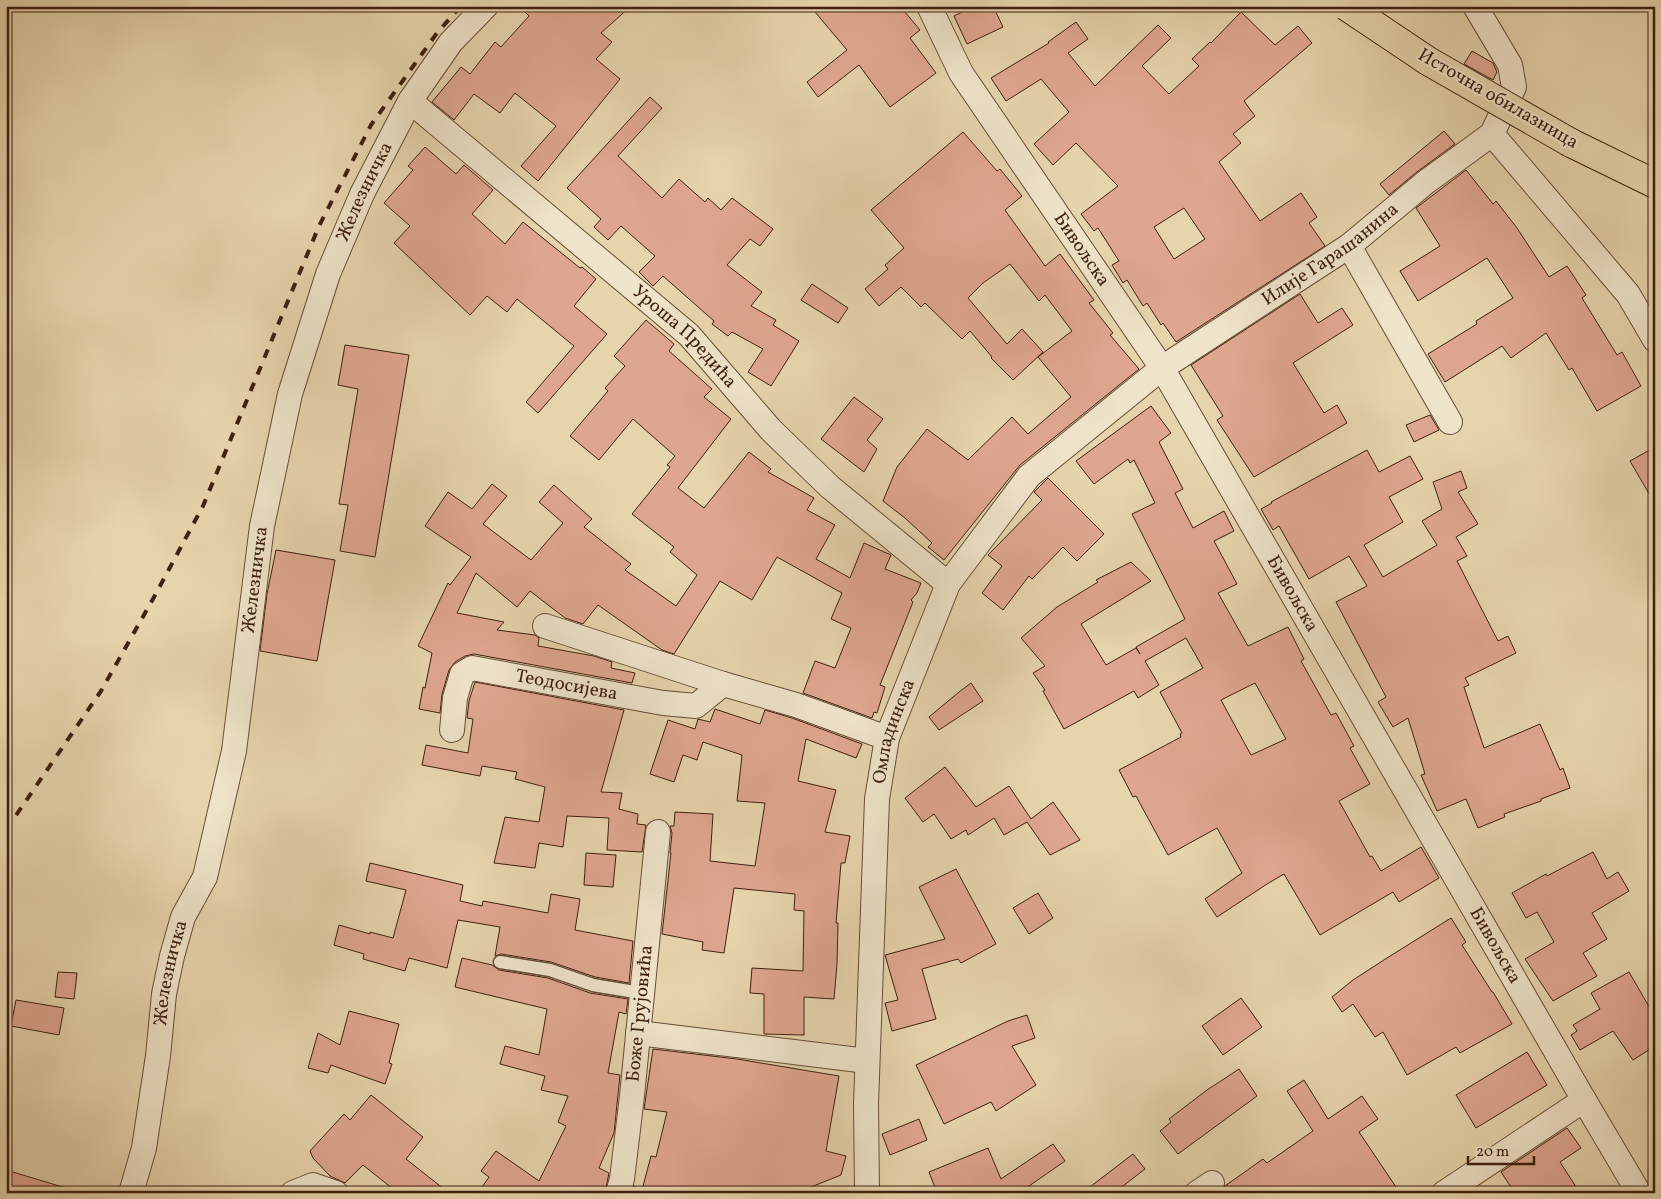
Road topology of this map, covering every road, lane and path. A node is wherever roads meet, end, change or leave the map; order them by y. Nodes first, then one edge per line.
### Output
1 (486, 6) edge
2 (929, 6) edge
3 (1346, 6) edge
4 (1475, 6) edge
5 (410, 101) junction
6 (1492, 134) junction
7 (1655, 184) edge
8 (1349, 246) junction
9 (1655, 340) edge
10 (1162, 368) junction
11 (1450, 422) dead end
12 (948, 584) junction
13 (545, 626) dead end
14 (723, 684) junction
15 (452, 730) dead end
16 (887, 738) junction
17 (658, 832) dead end
18 (500, 962) dead end
19 (641, 993) junction
20 (638, 1032) junction
21 (867, 1061) junction
22 (1584, 1100) junction
23 (131, 1193) edge
24 (293, 1193) edge
25 (336, 1193) edge
26 (618, 1193) edge
27 (867, 1193) edge
28 (1444, 1193) edge
29 (1639, 1193) edge

1 - 5 street, Железничка
2 - 10 street, Бивољска
3 - 7 main road, Источна обилазница, bridge
4 - 6 street, Илије Гарашанина
5 - 12 street, Уроша Предића
5 - 23 street, Железничка
6 - 8 street, Илије Гарашанина
6 - 9 street
8 - 10 street, Илије Гарашанина
8 - 11 street
10 - 12 street, Омладинска
10 - 22 street, Бивољска
12 - 16 street, Омладинска
13 - 14 street
14 - 15 street, Теодосијева
14 - 16 street
16 - 21 street, Омладинска
17 - 19 street, Боже Грујовића
18 - 19 lane
19 - 20 street, Боже Грујовића
20 - 21 street
20 - 26 street, Боже Грујовића
21 - 27 street, Омладинска
22 - 28 street
22 - 29 street, Бивољска
24 - 25 street

